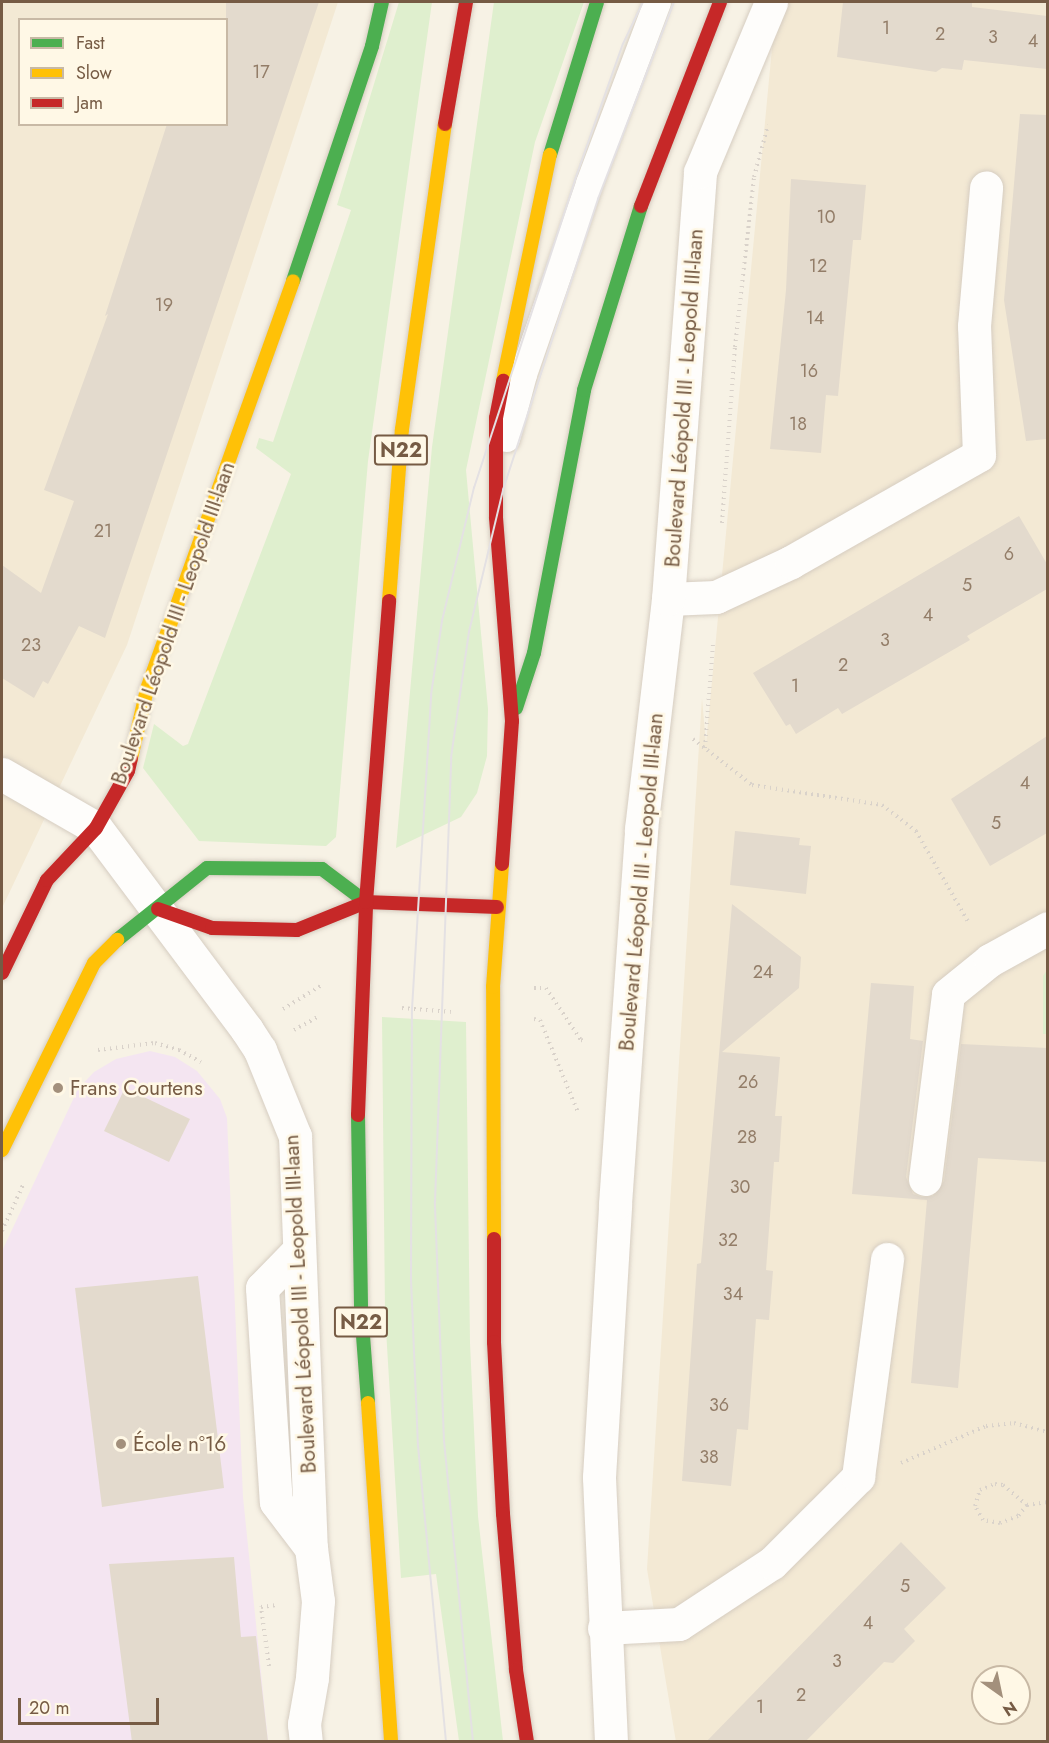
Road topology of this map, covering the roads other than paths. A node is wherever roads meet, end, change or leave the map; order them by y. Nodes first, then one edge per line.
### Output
1 (382, 2) edge
2 (466, 2) edge
3 (597, 2) edge
4 (657, 2) edge
5 (720, 2) edge
6 (771, 2) edge
7 (986, 188) dead end
8 (495, 480) junction
9 (668, 599) junction
10 (512, 722) junction
11 (2, 774) edge
12 (96, 828) junction
13 (366, 902) junction
14 (497, 907) junction
15 (158, 909) junction
16 (1047, 927) edge
17 (2, 973) edge
18 (2, 1150) edge
19 (926, 1179) dead end
20 (887, 1259) dead end
21 (604, 1628) junction
22 (306, 1742) edge
23 (391, 1742) edge
24 (527, 1742) edge
25 (611, 1742) edge

1 - 12 main road, Boulevard Léopold III - Leopold III-laan
2 - 13 main road, N22
3 - 8 main road
4 - 8 lane
5 - 10 main road
6 - 9 street, Boulevard Léopold III - Leopold III-laan
7 - 9 street
8 - 10 main road
9 - 21 street, Boulevard Léopold III - Leopold III-laan
10 - 14 main road
11 - 12 street
12 - 15 street, Boulevard Léopold III - Leopold III-laan
12 - 17 main road
13 - 14 main road
13 - 15 main road
13 - 15 main road
13 - 23 main road, N22
14 - 24 main road
15 - 18 main road
15 - 22 street, Boulevard Léopold III - Leopold III-laan
16 - 19 street
20 - 21 street
21 - 25 street, Boulevard Léopold III - Leopold III-laan

